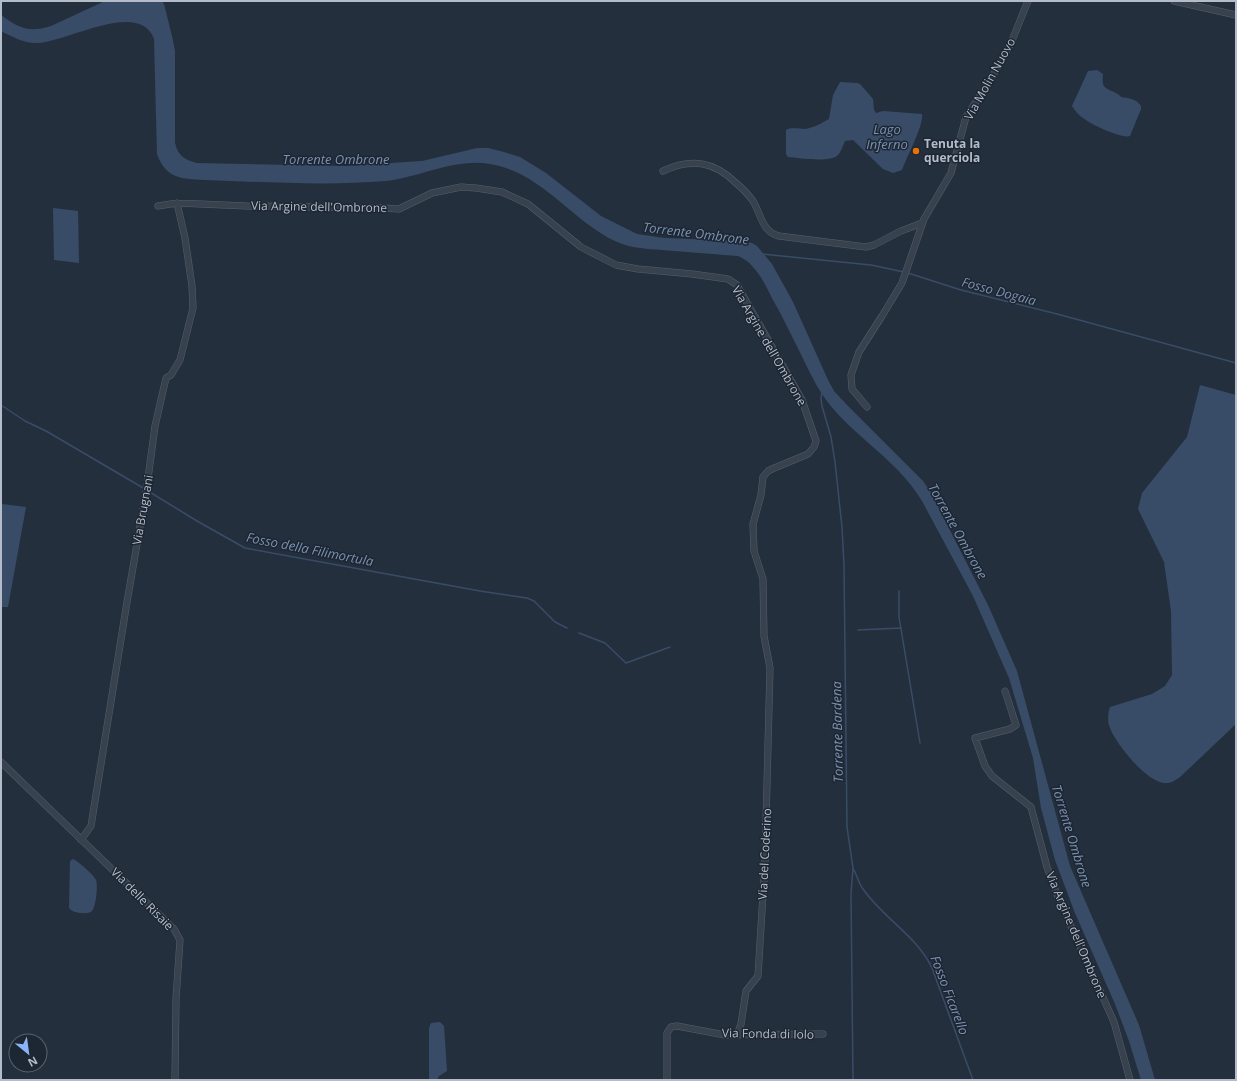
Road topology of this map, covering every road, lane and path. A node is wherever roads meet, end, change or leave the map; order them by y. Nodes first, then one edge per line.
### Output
1 (1028, 1) edge
2 (1174, 1) edge
3 (1236, 15) edge
4 (662, 170) dead end
5 (177, 203) junction
6 (158, 206) dead end
7 (922, 223) junction
8 (867, 407) dead end
9 (816, 441) joint
10 (1005, 691) dead end
11 (1, 762) edge
12 (81, 840) junction
13 (823, 1034) dead end
14 (737, 1035) junction
15 (175, 1080) edge
16 (667, 1080) edge
17 (1130, 1080) edge

1 - 7 street, Via Molin Nuovo
2 - 3 street
4 - 7 street
5 - 6 street
5 - 9 street, Via Argine dell'Ombrone
5 - 12 street, Via Brugnani
7 - 8 street, Via Molin Nuovo
9 - 14 street, Via del Coderino
10 - 17 street, Via Argine dell'Ombrone
11 - 12 street, Via delle Risaie
12 - 15 street, Via delle Risaie
13 - 14 street, Via Fonda di Iolo
14 - 16 street, Via Fonda di Iolo

